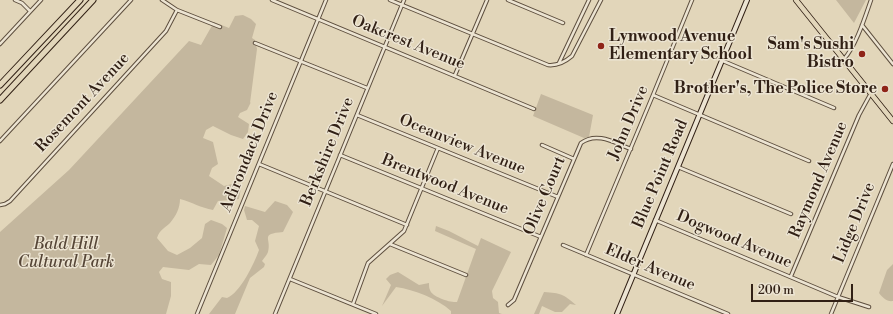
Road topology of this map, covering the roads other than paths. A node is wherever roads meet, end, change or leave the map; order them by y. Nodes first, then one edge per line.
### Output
1 (15, 0) edge
2 (41, 0) edge
3 (80, 0) edge
4 (93, 0) edge
5 (131, 0) edge
6 (162, 0) edge
7 (272, 0) edge
8 (326, 0) edge
9 (390, 0) edge
10 (404, 0) edge
11 (487, 0) edge
12 (508, 0) edge
13 (589, 0) edge
14 (601, 0) edge
15 (692, 0) edge
16 (741, 0) edge
17 (796, 0) edge
18 (871, 0) edge
19 (746, 2) edge
20 (402, 5) junction
21 (177, 10) junction
22 (30, 11) junction
23 (318, 20) junction
24 (563, 23) dead end
25 (862, 25) junction
26 (220, 27) dead end
27 (472, 34) junction
28 (255, 42) dead end
29 (0, 44) edge
30 (385, 47) junction
31 (844, 59) junction
32 (301, 61) junction
33 (723, 61) junction
34 (559, 64) junction
35 (893, 64) edge
36 (455, 75) junction
37 (0, 86) edge
38 (367, 88) junction
39 (871, 93) junction
40 (653, 95) junction
41 (0, 100) edge
42 (834, 108) dead end
43 (534, 109) dead end
44 (699, 114) junction
45 (357, 115) junction
46 (893, 121) edge
47 (0, 141) edge
48 (542, 145) dead end
49 (438, 148) junction
50 (631, 149) junction
51 (340, 155) junction
52 (574, 159) junction
53 (809, 160) dead end
54 (259, 164) junction
55 (893, 164) edge
56 (678, 167) junction
57 (422, 189) junction
58 (325, 192) junction
59 (558, 197) junction
60 (0, 205) edge
61 (791, 214) dead end
62 (656, 220) junction
63 (407, 225) junction
64 (541, 237) junction
65 (390, 244) junction
66 (563, 245) dead end
67 (586, 255) junction
68 (633, 274) junction
69 (466, 275) dead end
70 (791, 276) junction
71 (289, 279) junction
72 (838, 297) junction
73 (352, 304) junction
74 (508, 305) dead end
75 (869, 307) dead end
76 (370, 313) edge
77 (197, 314) edge
78 (275, 314) edge
79 (376, 314) edge
80 (617, 314) edge
81 (728, 314) edge
82 (831, 314) edge

1 - 22 street
2 - 22 street
3 - 37 highway
4 - 41 highway
5 - 47 street
6 - 21 street
7 - 23 street, Oakcrest Avenue
8 - 23 street, Adirondack Drive
9 - 20 street
10 - 20 street, Berkshire Drive
11 - 27 street
12 - 24 street
13 - 34 street
14 - 34 street
15 - 40 street, John Drive
16 - 19 street
17 - 31 main road
18 - 25 street
19 - 33 street, Blue Point Road
20 - 27 street
20 - 30 street, Berkshire Drive
21 - 26 street
21 - 60 street, Rosemont Avenue
22 - 29 street
23 - 30 street, Oakcrest Avenue
23 - 32 street, Adirondack Drive
25 - 31 street
25 - 35 street
27 - 34 street
27 - 36 street
28 - 32 street
30 - 36 street, Oakcrest Avenue
30 - 38 street, Berkshire Drive
31 - 39 main road
32 - 38 street
32 - 54 street, Adirondack Drive
33 - 42 street
33 - 44 street, Blue Point Road
36 - 43 street, Oakcrest Avenue
38 - 45 street, Berkshire Drive
39 - 46 main road
39 - 70 street, Raymond Avenue
40 - 44 street
40 - 50 street, John Drive
44 - 53 street
44 - 56 street, Blue Point Road
45 - 49 street, Oceanview Avenue
45 - 51 street, Berkshire Drive
48 - 52 street
49 - 57 street
49 - 59 street, Oceanview Avenue
50 - 52 street, Olive Court
50 - 67 street, John Drive
51 - 57 street, Brentwood Avenue
51 - 58 street, Berkshire Drive
52 - 59 street, Olive Court
54 - 58 street
54 - 77 street, Adirondack Drive
55 - 72 street, Lidge Drive
56 - 61 street
56 - 62 street, Blue Point Road
57 - 63 street
57 - 64 street, Brentwood Avenue
58 - 63 street
58 - 71 street, Berkshire Drive
59 - 64 street, Olive Court
62 - 68 street, Blue Point Road
62 - 70 street, Dogwood Avenue
63 - 65 street
64 - 74 street, Olive Court
65 - 69 street
65 - 73 street
66 - 67 street, Elder Avenue
67 - 68 street, Elder Avenue
68 - 80 street, Blue Point Road
68 - 81 street, Elder Avenue
70 - 72 street, Dogwood Avenue
71 - 73 street
71 - 78 street, Berkshire Drive
72 - 75 street, Dogwood Avenue
72 - 82 street, Lidge Drive
73 - 76 street
76 - 79 street

